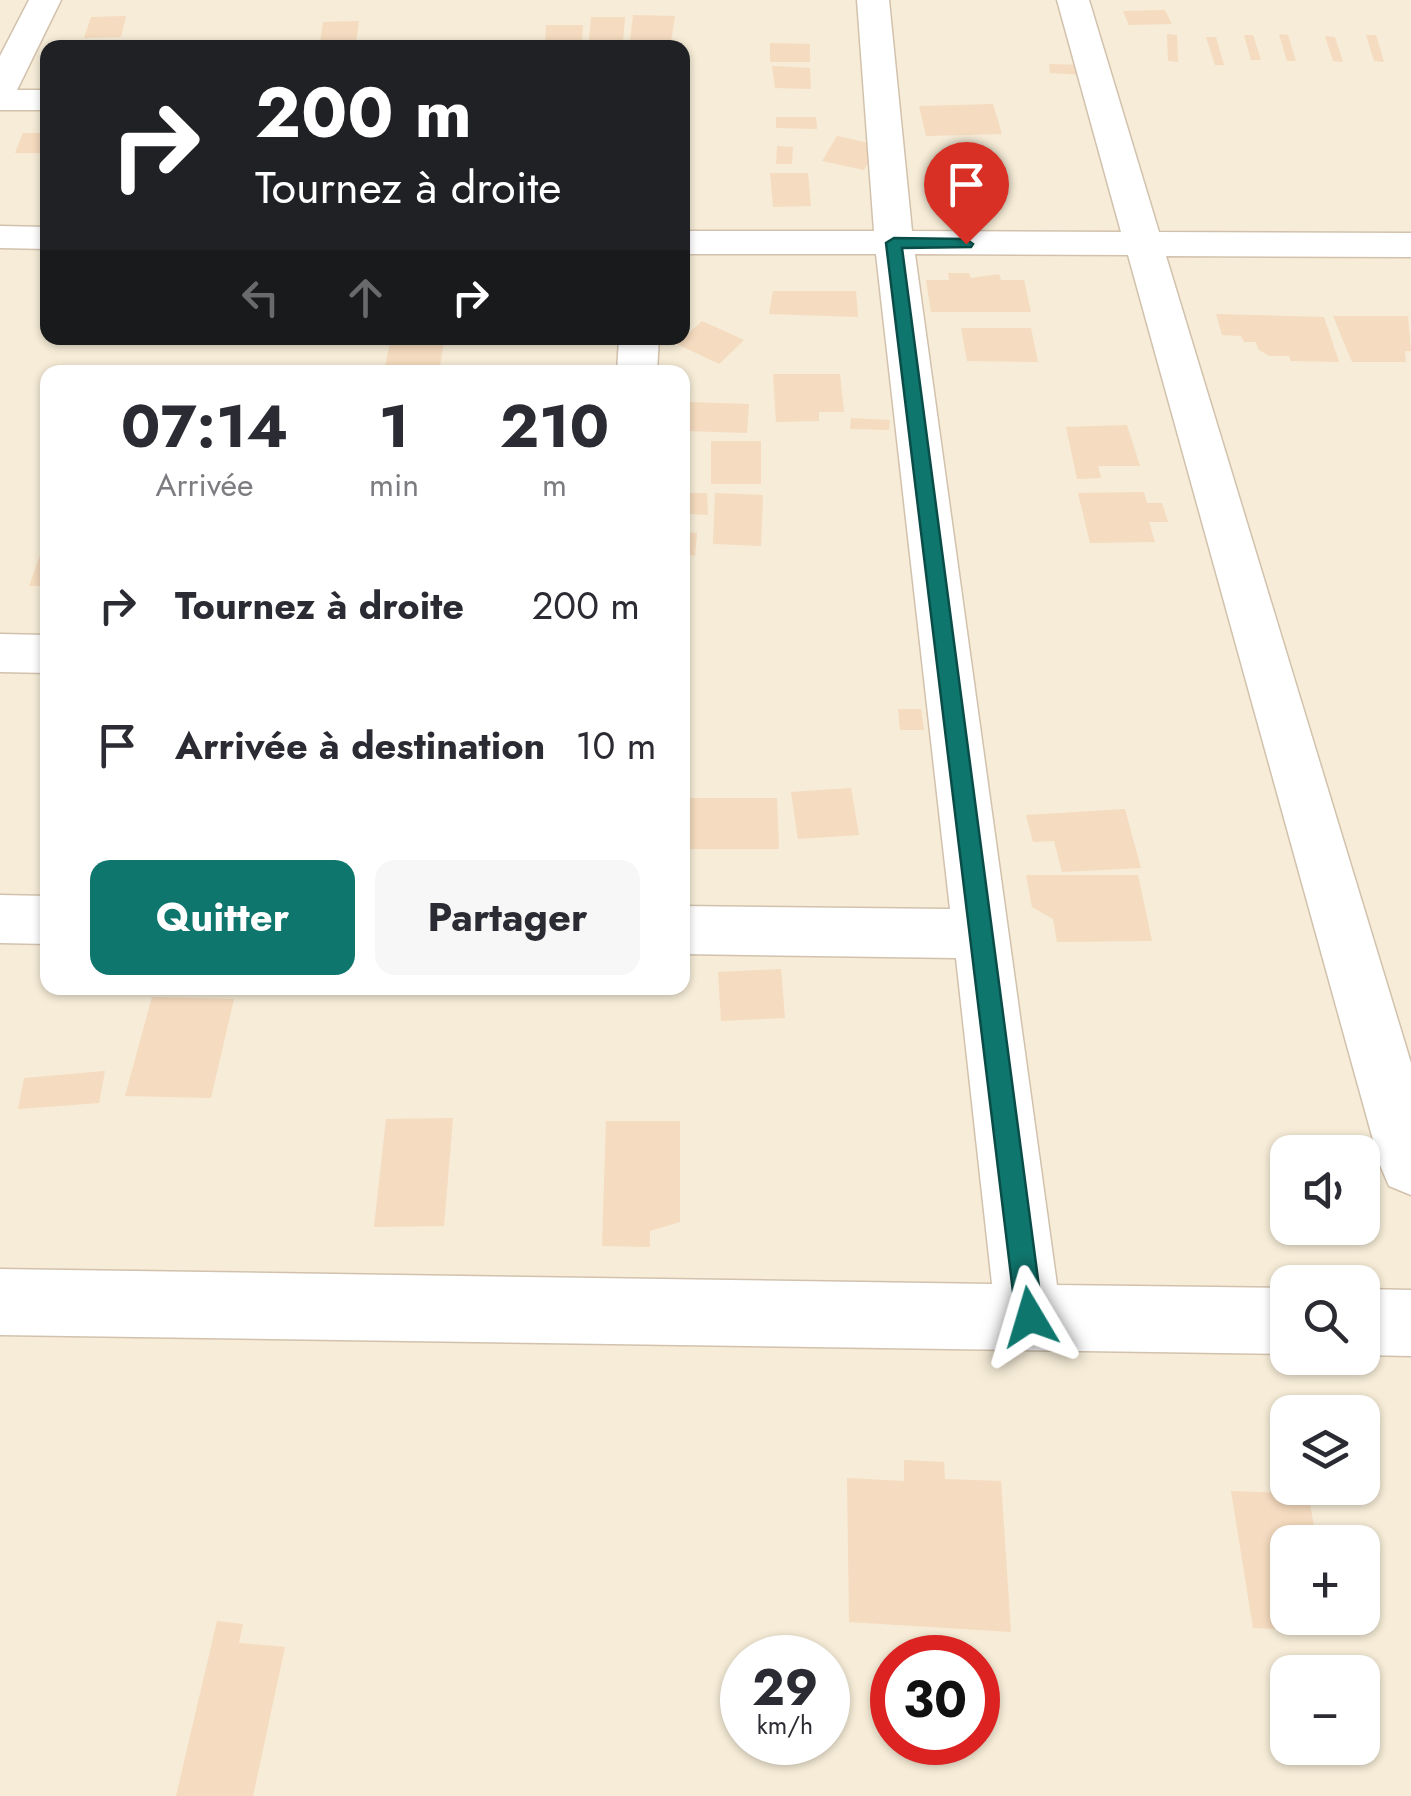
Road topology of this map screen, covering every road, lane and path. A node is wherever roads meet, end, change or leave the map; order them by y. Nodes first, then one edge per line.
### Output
1 (45, 0) edge
2 (873, 0) edge
3 (1073, 0) edge
4 (0, 90) edge
5 (0, 100) edge
6 (40, 100) edge
7 (0, 238) edge
8 (40, 238) edge
9 (690, 242) edge
10 (894, 243) junction
11 (1144, 245) junction
12 (1411, 245) edge
13 (0, 653) edge
14 (40, 654) edge
15 (0, 919) edge
16 (40, 920) edge
17 (690, 930) edge
18 (981, 934) junction
19 (1411, 1165) edge
20 (0, 1302) edge
21 (1030, 1317) junction
22 (1270, 1321) edge
23 (1380, 1322) edge
24 (1411, 1323) edge

1 - 4 street
2 - 10 street
3 - 11 street
5 - 6 street
7 - 8 street
9 - 10 street
10 - 11 street
10 - 18 street
11 - 12 street
11 - 19 street
13 - 14 street
15 - 16 street
17 - 18 street
18 - 21 street
20 - 21 street
21 - 22 street
23 - 24 street

